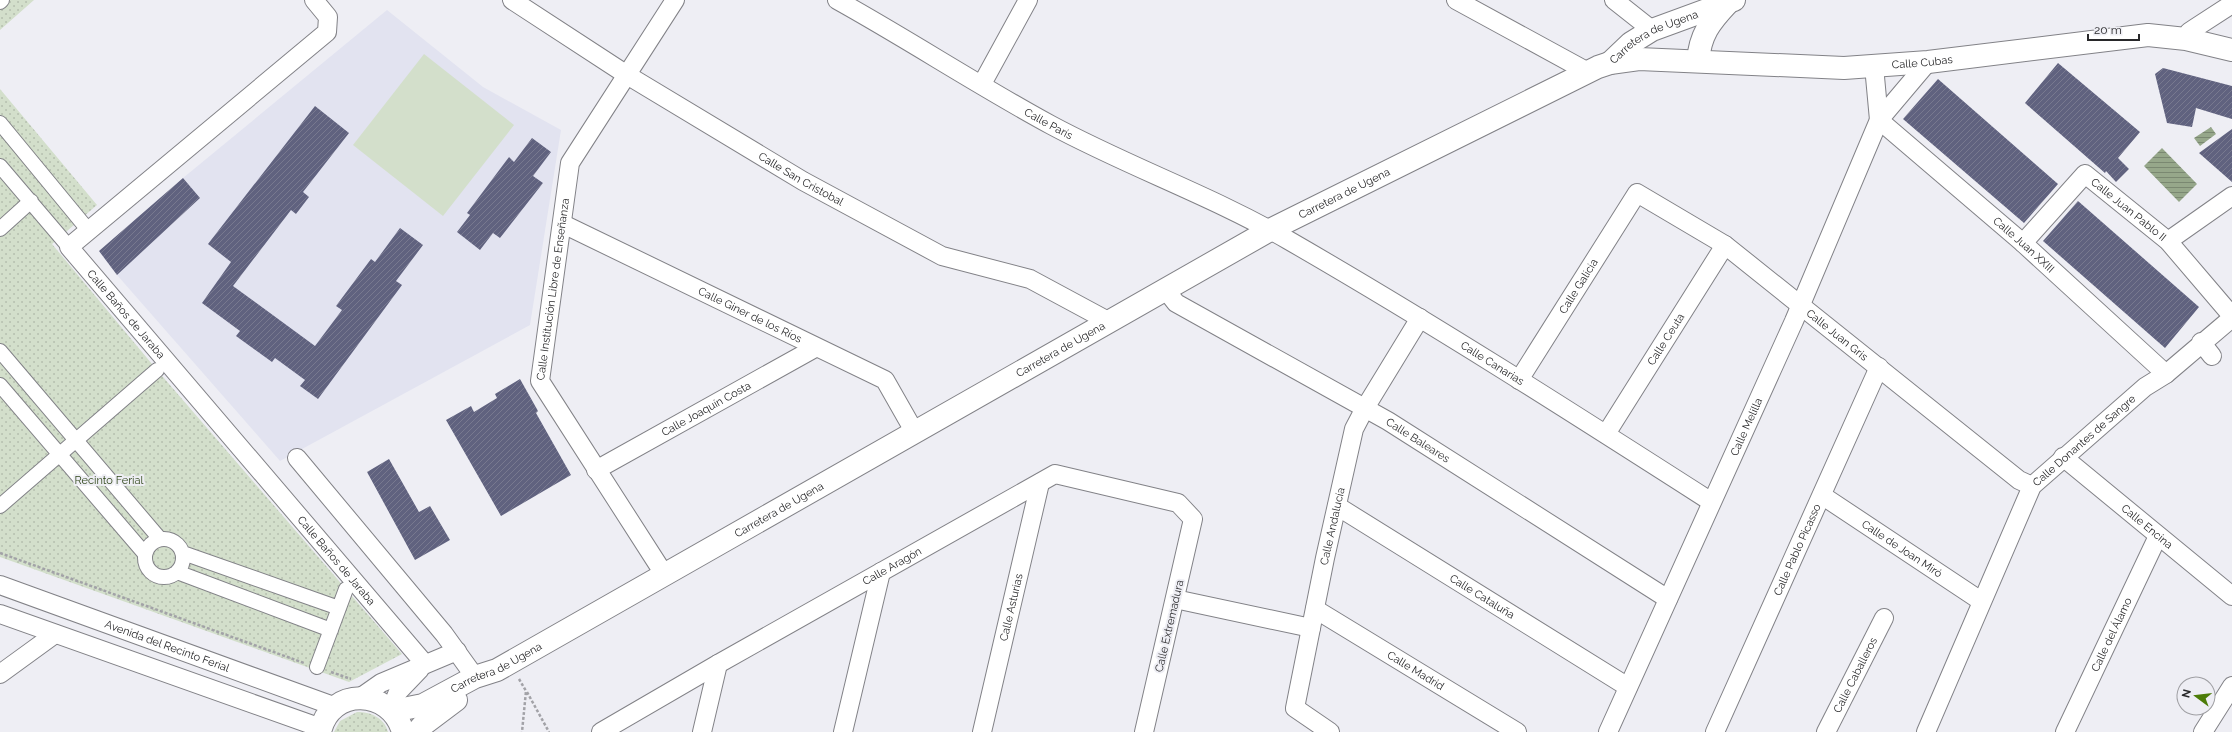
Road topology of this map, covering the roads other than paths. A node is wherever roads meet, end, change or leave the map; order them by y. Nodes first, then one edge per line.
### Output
1 (314, 0) edge
2 (512, 0) edge
3 (675, 0) edge
4 (1028, 0) edge
5 (1456, 0) edge
6 (1614, 0) edge
7 (1731, 2) edge
8 (848, 3) edge
9 (2232, 4) edge
10 (1652, 30) junction
11 (2186, 39) junction
12 (2232, 50) edge
13 (1698, 61) junction
14 (1928, 62) junction
15 (1610, 63) junction
16 (1874, 66) junction
17 (1588, 72) junction
18 (627, 75) junction
19 (982, 84) junction
20 (1878, 120) junction
21 (0, 123) edge
22 (0, 166) edge
23 (1637, 193) joint
24 (2232, 196) edge
25 (31, 201) junction
26 (563, 224) junction
27 (0, 230) edge
28 (1270, 230) junction
29 (89, 231) junction
30 (2168, 241) junction
31 (2023, 243) junction
32 (1725, 245) junction
33 (70, 247) junction
34 (1165, 289) junction
35 (1801, 304) junction
36 (2232, 317) edge
37 (1420, 318) junction
38 (1108, 321) junction
39 (815, 348) junction
40 (0, 352) edge
41 (1879, 368) junction
42 (157, 370) dead end
43 (2166, 374) junction
44 (1519, 380) junction
45 (0, 385) edge
46 (1365, 408) junction
47 (914, 431) junction
48 (1606, 434) junction
49 (76, 440) junction
50 (59, 454) junction
51 (2063, 457) junction
52 (297, 458) dead end
53 (596, 470) junction
54 (1040, 483) junction
55 (2032, 486) junction
56 (1822, 496) junction
57 (1710, 502) junction
58 (0, 506) edge
59 (1337, 506) junction
60 (1193, 519) joint
61 (2158, 536) junction
62 (160, 539) junction
63 (145, 554) junction
64 (183, 554) junction
65 (178, 572) junction
66 (881, 572) junction
67 (664, 574) junction
68 (0, 585) edge
69 (346, 589) dead end
70 (2232, 596) edge
71 (1174, 599) junction
72 (1668, 599) junction
73 (1981, 601) junction
74 (339, 608) junction
75 (1315, 609) junction
76 (0, 614) edge
77 (1884, 618) dead end
78 (1311, 628) junction
79 (331, 630) junction
80 (55, 634) junction
81 (457, 650) junction
82 (425, 664) junction
83 (718, 664) junction
84 (503, 666) junction
85 (317, 667) road end
86 (0, 674) edge
87 (476, 677) junction
88 (2232, 686) edge
89 (1628, 687) junction
90 (368, 693) junction
91 (336, 707) junction
92 (392, 710) junction
93 (321, 730) edge
94 (403, 732) edge
95 (417, 732) edge
96 (601, 732) edge
97 (702, 732) edge
98 (843, 732) edge
99 (982, 732) edge
100 (1144, 732) edge
101 (1330, 732) edge
102 (1517, 732) edge
103 (1608, 732) edge
104 (1715, 732) edge
105 (1826, 732) edge
106 (1926, 732) edge
107 (2065, 732) edge
108 (2203, 732) edge

1 - 29 street
2 - 18 street, Calle San Cristobal
3 - 18 street, Calle Institución Libre de Enseñanza
4 - 19 street
5 - 17 street
6 - 10 street
7 - 10 main road, Carretera de Ugena
7 - 13 main road
8 - 19 street, Calle París
9 - 11 street
10 - 15 main road, Carretera de Ugena
11 - 12 main road, Calle Cubas
11 - 14 main road, Calle Cubas
13 - 15 main road, Calle Cubas
13 - 16 main road, Calle Cubas
14 - 16 main road, Calle Cubas
14 - 20 street, Calle Melilla
15 - 17 main road, Carretera de Ugena
16 - 20 street, Calle Melilla
17 - 28 main road, Carretera de Ugena
18 - 26 street, Calle Institución Libre de Enseñanza
18 - 38 street, Calle San Cristobal
19 - 28 street, Calle París
20 - 31 street, Calle Juan XXIII
20 - 35 street, Calle Melilla
21 - 29 street
22 - 25 street
23 - 32 street, Calle Juan Gris
23 - 44 street, Calle Galicia
24 - 30 street
25 - 27 street
25 - 33 street
26 - 39 street, Calle Giner de los Ríos
26 - 53 street, Calle Institución Libre de Enseñanza
28 - 34 main road, Carretera de Ugena
28 - 37 street, Calle Canarias
29 - 33 street
30 - 31 street, Calle Juan Pablo II
30 - 36 street, Calle Juan Pablo II
31 - 43 street, Calle Juan XXIII
32 - 35 street, Calle Juan Gris
32 - 48 street, Calle Ceuta
33 - 82 street, Calle Baños de Jaraba
34 - 38 main road, Carretera de Ugena
34 - 46 street, Calle Baleares
35 - 41 street, Calle Juan Gris
35 - 57 street, Calle Melilla
36 - 43 street, Calle Donantes de Sangre
37 - 44 street, Calle Canarias
37 - 46 street, Calle Andalucía
38 - 47 main road, Carretera de Ugena
39 - 47 street, Calle Giner de los Ríos
39 - 53 street, Calle Joaquín Costa
40 - 49 street
41 - 55 street, Calle Juan Gris
41 - 56 street, Calle Pablo Picasso
42 - 49 street
43 - 51 street, Calle Donantes de Sangre
44 - 48 street, Calle Canarias
45 - 50 street
46 - 59 street, Calle Andalucía
46 - 72 street, Calle Baleares
47 - 67 main road, Carretera de Ugena
48 - 57 street, Calle Canarias
49 - 50 street
49 - 62 street
50 - 58 street
50 - 63 street
51 - 55 street, Calle Donantes de Sangre
51 - 61 street, Calle Encina
52 - 81 street
53 - 67 street, Calle Institución Libre de Enseñanza
54 - 60 street, Calle Aragón
54 - 66 street, Calle Aragón
54 - 99 street, Calle Asturias
55 - 73 street, Calle Donantes de Sangre
56 - 73 street, Calle de Joan Miró
56 - 104 street, Calle Pablo Picasso
57 - 72 street, Calle Melilla
59 - 75 street, Calle Andalucía
59 - 89 street, Calle Cataluña
60 - 71 street, Calle Extremadura
61 - 70 street, Calle Encina
61 - 107 street, Calle del Álamo
62 - 63 street
62 - 64 street
63 - 65 street
64 - 65 street
64 - 74 street
65 - 79 street
66 - 83 street, Calle Aragón
66 - 98 street
67 - 84 main road, Carretera de Ugena
68 - 91 street, Avenida del Recinto Ferial
69 - 74 street
71 - 78 street
71 - 100 street, Calle Extremadura
72 - 89 street, Calle Melilla
73 - 106 street, Calle Donantes de Sangre
74 - 79 street
75 - 78 street, Calle Andalucía
75 - 102 street, Calle Madrid
76 - 80 street
77 - 105 street, Calle Caballeros
78 - 101 street, Calle Andalucía
79 - 85 street
80 - 86 street
80 - 93 street
81 - 82 street
81 - 87 street
82 - 90 street
82 - 92 street
83 - 96 street, Calle Aragón
83 - 97 street
84 - 87 main road, Carretera de Ugena
84 - 95 main road
87 - 92 main road, Carretera de Ugena
88 - 108 street
89 - 103 street, Calle Melilla
90 - 91 main road
90 - 92 main road
91 - 93 main road
92 - 94 main road

